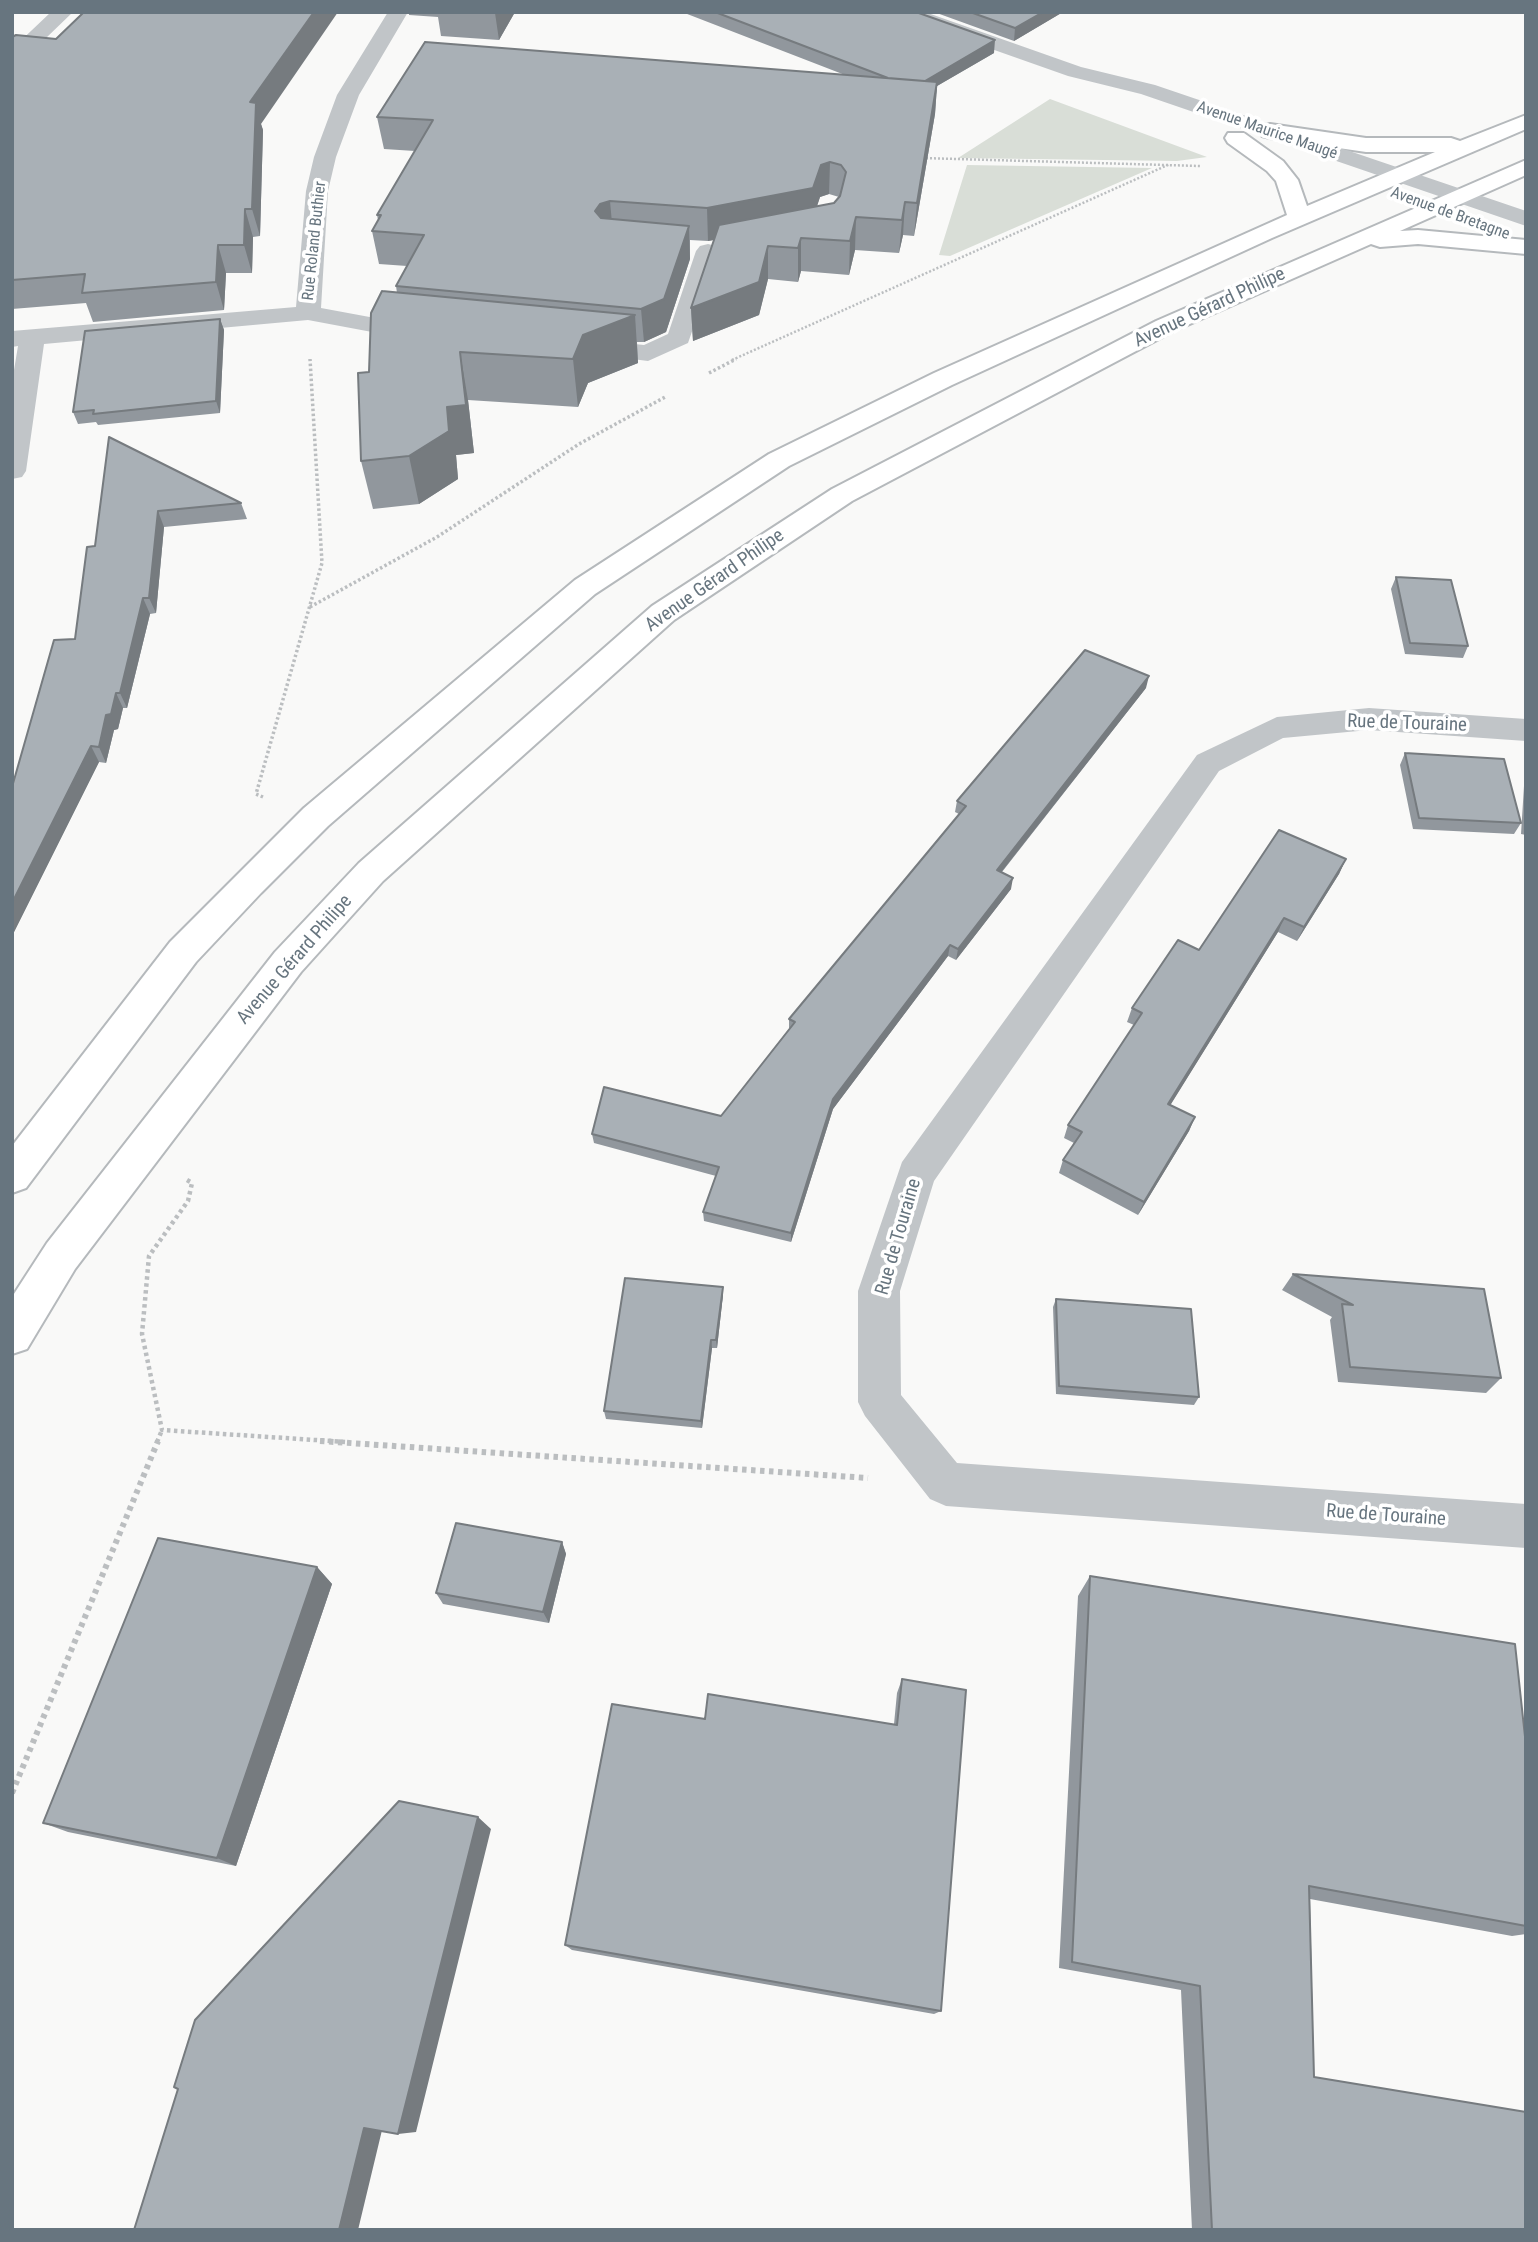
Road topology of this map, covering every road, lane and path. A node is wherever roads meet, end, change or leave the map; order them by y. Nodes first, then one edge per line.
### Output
1 (63, 12) edge
2 (398, 12) edge
3 (905, 12) edge
4 (12, 60) edge
5 (1075, 72) junction
6 (1526, 121) edge
7 (1270, 131) junction
8 (1526, 135) edge
9 (1237, 138) junction
10 (1471, 144) junction
11 (918, 158) edge
12 (1170, 164) junction
13 (1210, 167) dead end
14 (1526, 167) edge
15 (1383, 177) junction
16 (1449, 207) junction
17 (1299, 217) junction
18 (1526, 219) edge
19 (1526, 241) edge
20 (1357, 243) junction
21 (734, 246) edge
22 (1526, 247) edge
23 (681, 249) edge
24 (708, 251) junction
25 (1299, 267) junction
26 (308, 313) junction
27 (444, 335) edge
28 (22, 338) edge
29 (566, 346) edge
30 (708, 373) dead end
31 (673, 393) dead end
32 (12, 471) edge
33 (310, 607) junction
34 (1526, 730) edge
35 (256, 794) dead end
36 (12, 1176) edge
37 (183, 1178) dead end
38 (12, 1335) edge
39 (162, 1430) junction
40 (946, 1484) junction
41 (1526, 1526) edge
42 (12, 1793) edge

1 - 4 street
2 - 26 street, Rue Roland Buthier
3 - 5 street, Avenue Maurice Maugé
5 - 7 street, Avenue Maurice Maugé
5 - 9 street, Avenue Maurice Maugé
6 - 10 main road
7 - 10 main road
7 - 15 street, Avenue Maurice Maugé
8 - 16 main road
9 - 15 street, Avenue Maurice Maugé
9 - 17 main road
10 - 15 main road
11 - 12 path
12 - 13 path
12 - 30 path
14 - 16 main road, Avenue Gérard Philipe
15 - 16 street, Avenue de Bretagne
15 - 17 main road
15 - 25 main road
16 - 18 street, Avenue de Bretagne
16 - 19 street, Avenue de Bretagne
16 - 20 main road, Avenue Gérard Philipe
17 - 36 main road
20 - 22 main road
20 - 25 main road, Avenue Gérard Philipe
21 - 24 street
23 - 24 street
24 - 29 street
25 - 38 main road, Avenue Gérard Philipe
26 - 27 street, Rue Roland Buthier
26 - 28 street
26 - 33 path
28 - 32 street
31 - 33 path
33 - 35 path
34 - 40 street, Rue de Touraine
37 - 39 path
39 - 40 path
39 - 42 path
40 - 41 street, Rue de Touraine

